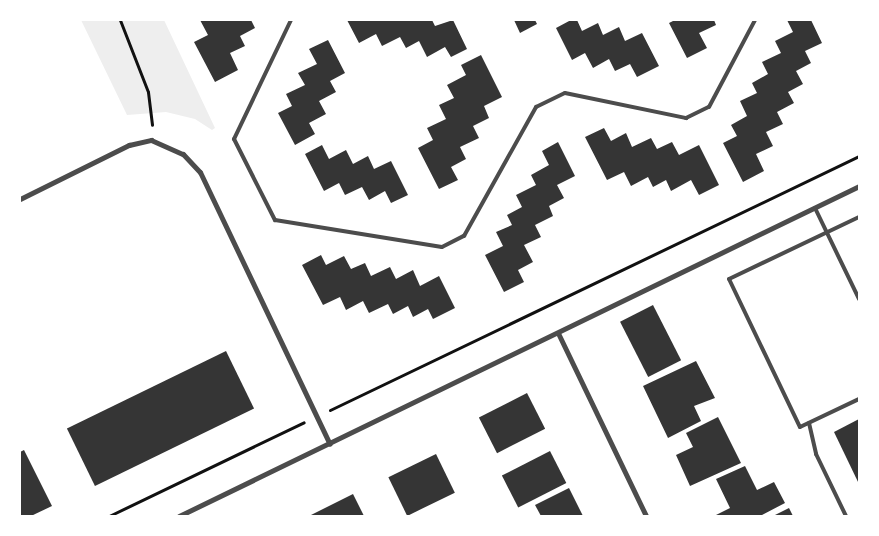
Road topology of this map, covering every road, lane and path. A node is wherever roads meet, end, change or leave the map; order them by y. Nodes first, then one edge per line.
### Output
1 (120, 20) edge
2 (292, 20) edge
3 (755, 20) edge
4 (151, 140) junction
5 (859, 156) edge
6 (859, 186) edge
7 (20, 199) edge
8 (815, 208) junction
9 (859, 217) edge
10 (827, 232) junction
11 (859, 299) edge
12 (558, 333) junction
13 (859, 399) edge
14 (339, 406) dead end
15 (809, 423) junction
16 (294, 427) dead end
17 (330, 444) junction
18 (109, 516) edge
19 (179, 516) edge
20 (646, 516) edge
21 (846, 516) edge

1 - 4 path
2 - 3 lane
4 - 7 street
4 - 17 street
5 - 14 path
6 - 8 street
8 - 10 lane
8 - 12 street
9 - 10 lane
10 - 11 lane
10 - 15 lane
12 - 17 street
12 - 20 street
13 - 15 lane
15 - 21 lane
16 - 18 path
17 - 19 street

